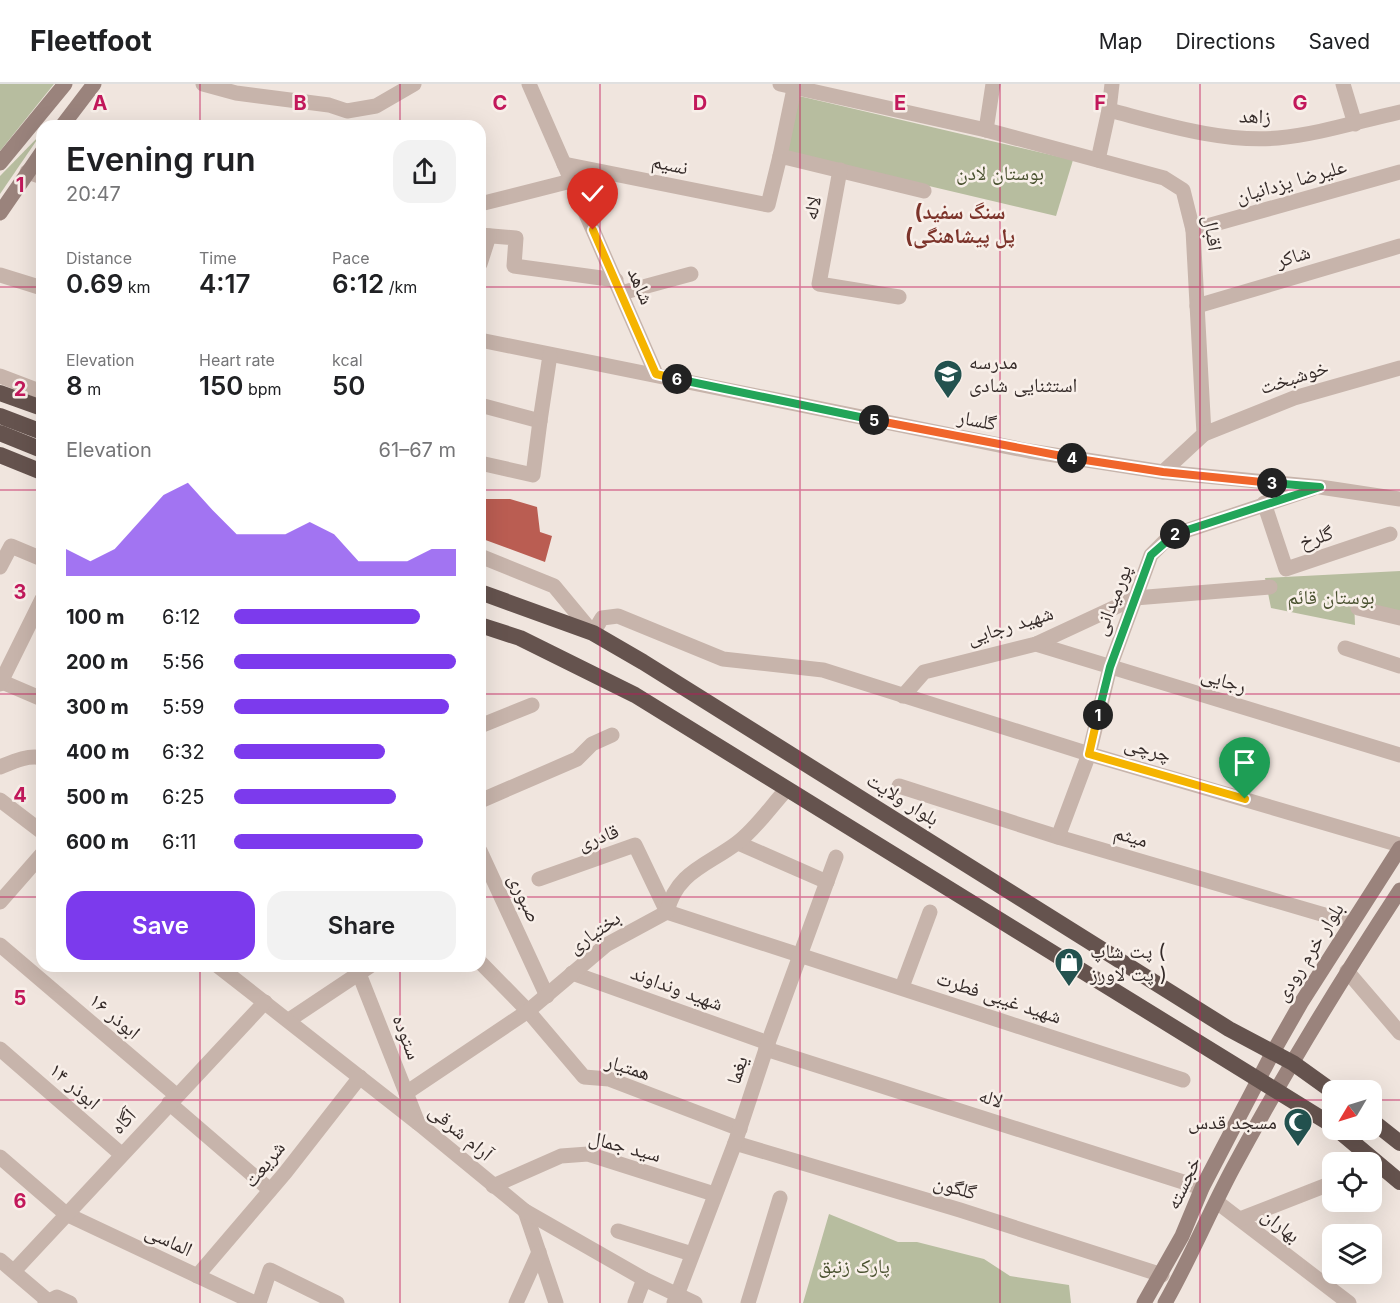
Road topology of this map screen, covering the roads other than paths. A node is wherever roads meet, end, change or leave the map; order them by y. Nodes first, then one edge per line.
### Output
1 (65, 84) edge
2 (94, 84) edge
3 (203, 84) edge
4 (414, 84) edge
5 (529, 84) edge
6 (993, 84) edge
7 (1112, 84) edge
8 (1343, 84) edge
9 (790, 85) edge
10 (239, 88) edge
11 (1109, 110) junction
12 (1400, 112) edge
13 (67, 120) edge
14 (1355, 124) junction
15 (986, 130) junction
16 (780, 156) junction
17 (36, 160) edge
18 (1098, 160) junction
19 (0, 163) edge
20 (564, 164) junction
21 (840, 170) junction
22 (27, 172) junction
23 (1400, 172) edge
24 (36, 175) edge
25 (571, 181) junction
26 (924, 190) dead end
27 (486, 202) edge
28 (0, 213) edge
29 (1193, 230) junction
30 (486, 236) edge
31 (1400, 246) edge
32 (691, 274) dead end
33 (0, 275) edge
34 (36, 286) edge
35 (619, 286) junction
36 (899, 297) dead end
37 (1197, 306) junction
38 (486, 341) edge
39 (550, 356) junction
40 (1400, 368) edge
41 (656, 374) junction
42 (0, 376) edge
43 (36, 390) edge
44 (0, 393) edge
45 (36, 406) edge
46 (486, 407) edge
47 (0, 416) edge
48 (540, 421) junction
49 (36, 430) edge
50 (0, 433) edge
51 (1204, 434) junction
52 (36, 448) edge
53 (0, 455) edge
54 (486, 464) edge
55 (36, 470) edge
56 (1163, 472) junction
57 (1320, 487) junction
58 (1400, 499) edge
59 (1264, 503) junction
60 (1390, 534) dead end
61 (36, 556) edge
62 (486, 558) edge
63 (0, 567) edge
64 (1270, 587) dead end
65 (486, 594) edge
66 (1135, 598) junction
67 (1358, 608) dead end
68 (36, 613) edge
69 (1400, 618) edge
70 (486, 627) edge
71 (593, 633) junction
72 (1036, 644) junction
73 (1345, 648) dead end
74 (1400, 666) edge
75 (1110, 667) junction
76 (0, 682) edge
77 (903, 696) junction
78 (36, 697) edge
79 (532, 705) dead end
80 (486, 724) edge
81 (612, 735) dead end
82 (1089, 754) junction
83 (1400, 755) edge
84 (36, 756) edge
85 (0, 767) edge
86 (899, 786) dead end
87 (787, 789) junction
88 (486, 798) edge
89 (0, 800) edge
90 (36, 827) edge
91 (1058, 837) junction
92 (738, 843) junction
93 (1400, 847) edge
94 (836, 857) dead end
95 (36, 861) edge
96 (486, 863) edge
97 (539, 879) dead end
98 (827, 882) junction
99 (1400, 890) edge
100 (0, 902) edge
101 (667, 912) junction
102 (930, 912) dead end
103 (1352, 923) junction
104 (0, 945) edge
105 (801, 954) junction
106 (486, 968) edge
107 (1347, 971) junction
108 (226, 972) edge
109 (358, 972) edge
110 (363, 972) edge
111 (572, 973) junction
112 (902, 987) junction
113 (547, 996) junction
114 (265, 1002) junction
115 (528, 1011) junction
116 (289, 1020) junction
117 (1400, 1033) edge
118 (767, 1046) junction
119 (0, 1049) edge
120 (1273, 1052) junction
121 (1293, 1063) junction
122 (360, 1077) junction
123 (1183, 1080) dead end
124 (1258, 1080) junction
125 (1322, 1084) edge
126 (1277, 1091) junction
127 (406, 1093) junction
128 (172, 1099) junction
129 (1322, 1119) edge
130 (418, 1123) junction
131 (1382, 1129) edge
132 (737, 1136) junction
133 (1352, 1140) edge
134 (1400, 1143) edge
135 (122, 1154) junction
136 (0, 1157) edge
137 (1397, 1173) edge
138 (493, 1186) junction
139 (1202, 1188) junction
140 (1322, 1188) edge
141 (270, 1190) junction
142 (714, 1194) junction
143 (780, 1198) dead end
144 (1217, 1202) junction
145 (525, 1211) junction
146 (66, 1215) junction
147 (1240, 1219) junction
148 (618, 1231) dead end
149 (539, 1252) junction
150 (692, 1254) junction
151 (0, 1260) edge
152 (14, 1271) junction
153 (1162, 1275) junction
154 (197, 1276) junction
155 (644, 1279) junction
156 (675, 1300) edge
157 (46, 1302) edge
158 (70, 1303) edge
159 (257, 1303) edge
160 (337, 1303) edge
161 (516, 1303) edge
162 (556, 1303) edge
163 (635, 1303) edge
164 (695, 1303) edge
165 (748, 1303) edge
166 (1144, 1303) edge
167 (1165, 1303) edge
168 (1348, 1303) edge

1 - 19 main road
2 - 13 main road
3 - 10 street
4 - 10 street
5 - 20 street, شاهد
6 - 15 street
7 - 11 street
8 - 14 street
9 - 15 street, اقبال
9 - 16 street
11 - 14 street, زاهد
11 - 18 street
12 - 14 street, زاهد
15 - 18 street, اقبال
16 - 20 street, نسیم
16 - 21 street
17 - 22 main road
18 - 29 street, اقبال
20 - 25 street, شاهد
21 - 26 street
21 - 36 street, لاله
22 - 24 street
22 - 28 main road
23 - 29 street, علیرضا یزدانیان
25 - 27 street
25 - 35 street, شاهد
29 - 37 street, اقبال
30 - 35 street
31 - 37 street, شاکر
32 - 35 street
33 - 34 street
35 - 41 street, شاهد
37 - 51 street, اقبال
38 - 39 street, گلسار
39 - 41 street, گلسار
39 - 48 street
40 - 51 street, خوشبخت
41 - 56 street, گلسار
42 - 43 street
44 - 45 highway
46 - 48 street
47 - 49 highway
48 - 54 street
50 - 52 highway
51 - 56 street
53 - 55 highway
56 - 57 street, گلسار
57 - 58 street, گلسار
57 - 59 street, پورمیدانی
59 - 60 street, گلرخ
59 - 66 street, پورمیدانی
61 - 63 street
62 - 71 street
64 - 66 street
65 - 71 highway, بلوار ولایت
66 - 72 street, شهید رجایی
66 - 75 street, پورمیدانی
67 - 69 street
68 - 76 street
70 - 87 highway
71 - 77 street, چرچی
71 - 120 highway, بلوار ولایت
72 - 75 street, رجایی
72 - 77 street, شهید رجایی
73 - 74 street
75 - 82 street, پورمیدانی
75 - 83 street, رجایی
76 - 78 street
77 - 82 street, چرچی
79 - 80 street
81 - 88 street
82 - 91 street, پورمیدانی
82 - 93 street, چرچی
84 - 85 street
86 - 91 street, میثم
87 - 92 street
87 - 124 highway
89 - 90 street
91 - 103 street, میثم
92 - 98 street
92 - 101 street
93 - 103 main road, بلوار خرم رودی
94 - 98 street, یغما
95 - 100 street
96 - 113 street, صبوری
97 - 101 street, قادری
98 - 105 street, یغما
99 - 107 main road
101 - 105 street, شهید غیبی فطرت
101 - 111 street, بختیاری
102 - 112 street
103 - 120 main road, بلوار خرم رودی
104 - 128 street, ابوذر ۱۶
105 - 112 street, شهید غیبی فطرت
105 - 118 street, یغما
106 - 115 street
107 - 117 street
107 - 121 main road
108 - 114 street, آرام شرقی
109 - 116 street
110 - 127 street, ستوده
111 - 113 street, بختیاری
111 - 118 street, شهید ونداوند
112 - 123 street, شهید غیبی فطرت
113 - 115 street, بختیاری
114 - 116 street, آرام شرقی
114 - 128 street, آگاه
115 - 127 street, بختیاری
115 - 132 street, همتیار
116 - 122 street, آرام شرقی
118 - 132 street, یغما
118 - 139 street, لاله
119 - 135 street, ابوذر ۱۴
120 - 121 highway, بلوار ولایت
120 - 124 main road, بلوار خرم رودی
121 - 125 highway, بلوار ولایت
121 - 126 main road
122 - 130 street, آرام شرقی
122 - 141 street, شریعت
124 - 126 highway
124 - 139 main road, خجسته
126 - 129 highway
126 - 144 main road, خجسته
127 - 130 street, ستوده
128 - 135 street, آگاه
128 - 141 street, ابوذر ۱۶
130 - 138 street, آرام شرقی
131 - 134 highway
132 - 142 street, یغما
132 - 153 street, گلگون
133 - 137 highway
135 - 146 street, آگاه
136 - 146 street, الماسی
138 - 142 street, سید جمال
138 - 145 street, آرام شرقی
139 - 153 main road, خجسته
140 - 147 street
141 - 154 street, شریعت
142 - 150 street, یغما
143 - 165 street
144 - 147 street, بهاران
144 - 167 main road, خجسته
145 - 149 street
145 - 155 street, آرام شرقی
146 - 152 street, آگاه
146 - 154 street, الماسی
147 - 168 street, بهاران
148 - 150 street
149 - 161 street
149 - 162 street
150 - 156 street, یغما
151 - 152 street
152 - 157 street
153 - 166 main road, خجسته
154 - 159 street, الماسی
155 - 156 street, آرام شرقی
155 - 163 street
156 - 164 street, آرام شرقی
157 - 158 street
159 - 160 street

